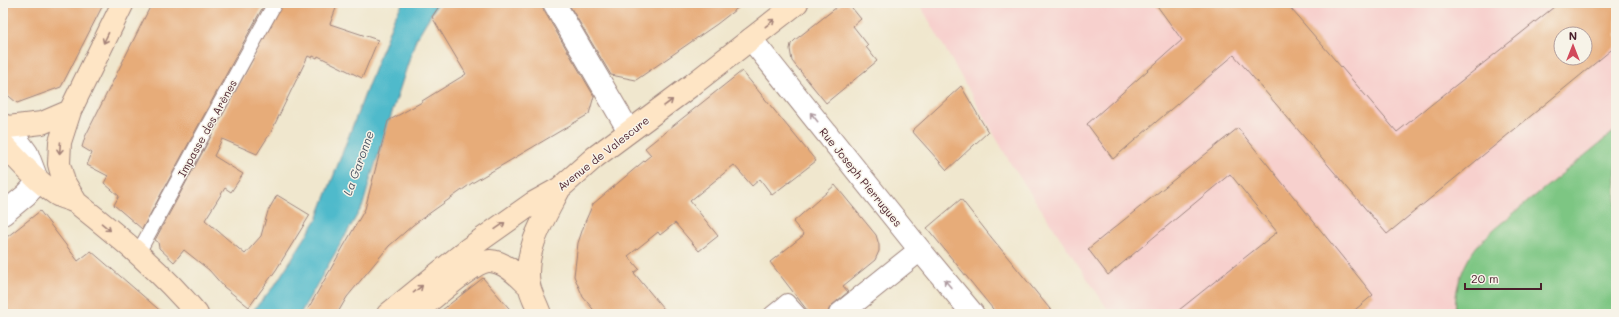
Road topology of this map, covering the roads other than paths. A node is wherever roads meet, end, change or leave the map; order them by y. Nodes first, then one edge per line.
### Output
1 (123, 3) edge
2 (276, 3) edge
3 (554, 3) edge
4 (797, 3) edge
5 (751, 39) junction
6 (70, 111) junction
7 (629, 131) junction
8 (5, 132) edge
9 (38, 182) junction
10 (560, 188) junction
11 (76, 202) junction
12 (3, 214) edge
13 (920, 250) junction
14 (138, 253) junction
15 (529, 286) junction
16 (198, 314) edge
17 (388, 314) edge
18 (414, 314) edge
19 (540, 314) edge
20 (771, 314) edge
21 (798, 314) edge
22 (840, 314) edge
23 (973, 314) edge

1 -> 6 main road
2 - 14 lane, Impasse des Arènes
3 - 7 street
5 -> 4 main road, Avenue de Valescure
7 -> 5 main road, Avenue de Valescure
13 -> 5 street, Rue Joseph Pierrugues
6 - 8 main road
6 -> 11 main road
7 - 10 main road, Avenue de Valescure
8 - 9 street
9 - 11 main road
9 - 12 street
10 - 15 main road
17 -> 10 main road, Avenue de Valescure
11 -> 14 main road
13 - 22 street
23 -> 13 street, Rue Joseph Pierrugues
14 - 16 main road
15 - 18 main road
15 - 19 main road
20 - 21 lane

